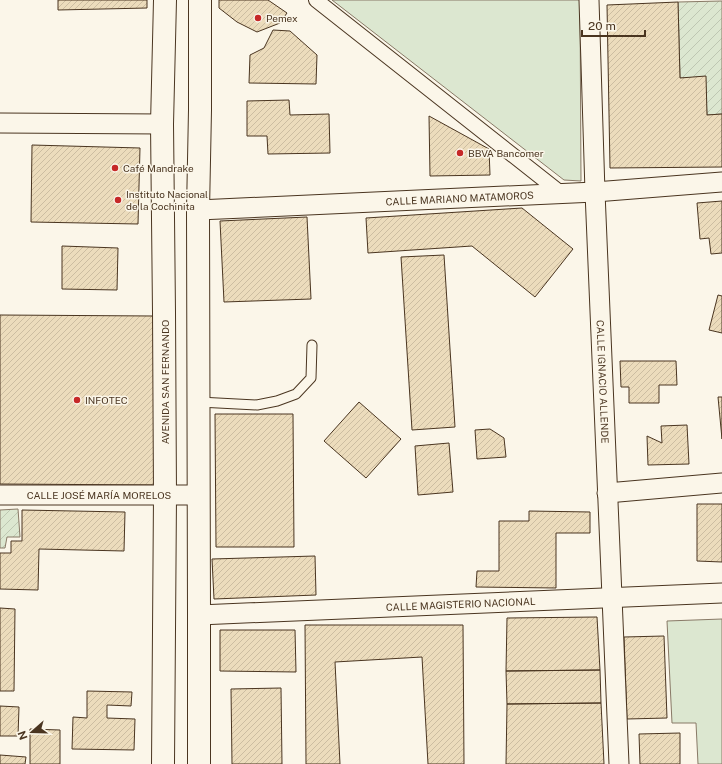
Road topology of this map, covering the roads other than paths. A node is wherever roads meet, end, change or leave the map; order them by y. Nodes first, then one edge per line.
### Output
1 (165, 0) edge
2 (200, 0) edge
3 (316, 0) edge
4 (589, 0) edge
5 (0, 123) edge
6 (162, 124) junction
7 (722, 182) edge
8 (595, 192) junction
9 (562, 194) junction
10 (198, 210) junction
11 (312, 345) dead end
12 (199, 402) junction
13 (722, 484) edge
14 (607, 493) junction
15 (0, 495) edge
16 (199, 495) junction
17 (165, 496) junction
18 (722, 593) edge
19 (612, 598) junction
20 (200, 615) junction
21 (163, 764) edge
22 (198, 764) edge
23 (620, 764) edge

1 - 6 main road, AVENIDA SAN FERNANDO
2 - 10 main road
3 - 9 street
4 - 8 street, CALLE IGNACIO ALLENDE
5 - 6 street
6 - 17 main road, AVENIDA SAN FERNANDO
7 - 8 street, CALLE MARIANO MATAMOROS
8 - 9 street, CALLE MARIANO MATAMOROS
8 - 14 street, CALLE IGNACIO ALLENDE
9 - 10 street, CALLE MARIANO MATAMOROS
10 - 12 main road
11 - 12 lane
12 - 16 main road
13 - 14 street
14 - 19 street, CALLE IGNACIO ALLENDE
15 - 17 street, CALLE JOSÉ MARÍA MORELOS
16 - 17 street, CALLE JOSÉ MARÍA MORELOS
16 - 20 main road
17 - 21 main road, AVENIDA SAN FERNANDO
18 - 19 street, CALLE MAGISTERIO NACIONAL
19 - 20 street, CALLE MAGISTERIO NACIONAL
19 - 23 street, CALLE IGNACIO ALLENDE
20 - 22 main road

